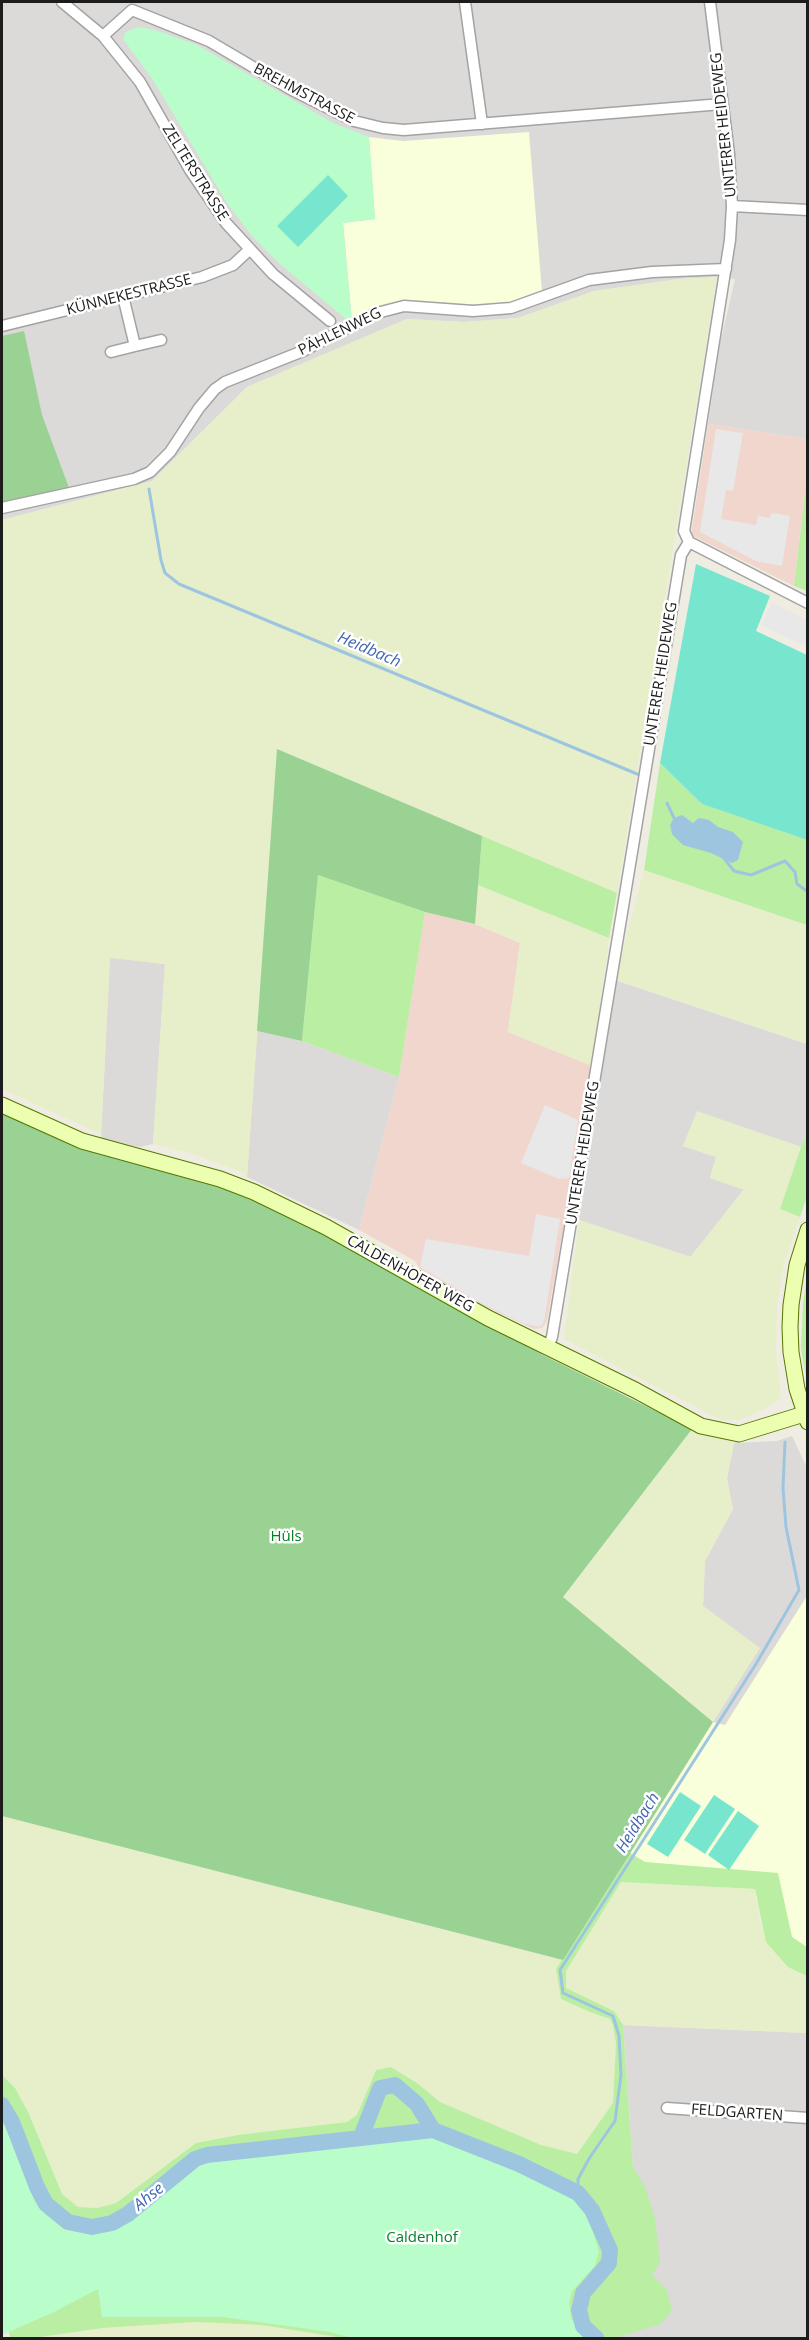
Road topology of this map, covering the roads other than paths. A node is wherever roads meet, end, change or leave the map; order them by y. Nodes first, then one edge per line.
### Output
1 (62, 2) edge
2 (465, 2) edge
3 (710, 2) edge
4 (134, 6) edge
5 (103, 36) junction
6 (722, 104) junction
7 (483, 124) junction
8 (732, 206) junction
9 (807, 210) edge
10 (249, 250) junction
11 (726, 269) junction
12 (123, 296) junction
13 (330, 321) dead end
14 (2, 326) edge
15 (161, 340) dead end
16 (135, 346) junction
17 (111, 352) dead end
18 (2, 508) edge
19 (689, 542) junction
20 (807, 603) edge
21 (2, 1106) edge
22 (807, 1230) edge
23 (548, 1347) junction
24 (806, 1418) edge
25 (667, 2108) dead end
26 (807, 2118) edge

1 - 5 street
2 - 7 street
3 - 6 street, UNTERER HEIDEWEG
4 - 5 street, BREHMSTRASSE
4 - 7 street, BREHMSTRASSE
5 - 10 street, ZELTERSTRASSE
6 - 7 street, BREHMSTRASSE
6 - 8 street, UNTERER HEIDEWEG
8 - 9 street
8 - 11 street, UNTERER HEIDEWEG
10 - 12 street, KÜNNEKESTRASSE
10 - 13 street, ZELTERSTRASSE
11 - 18 street, PÄHLENWEG
11 - 19 street, UNTERER HEIDEWEG
12 - 14 street, KÜNNEKESTRASSE
12 - 16 street
15 - 16 street
16 - 17 street
19 - 20 street
19 - 23 street, UNTERER HEIDEWEG
21 - 23 main road, CALDENHOFER WEG
22 - 24 main road
23 - 24 main road, CALDENHOFER WEG
25 - 26 street, FELDGARTEN

